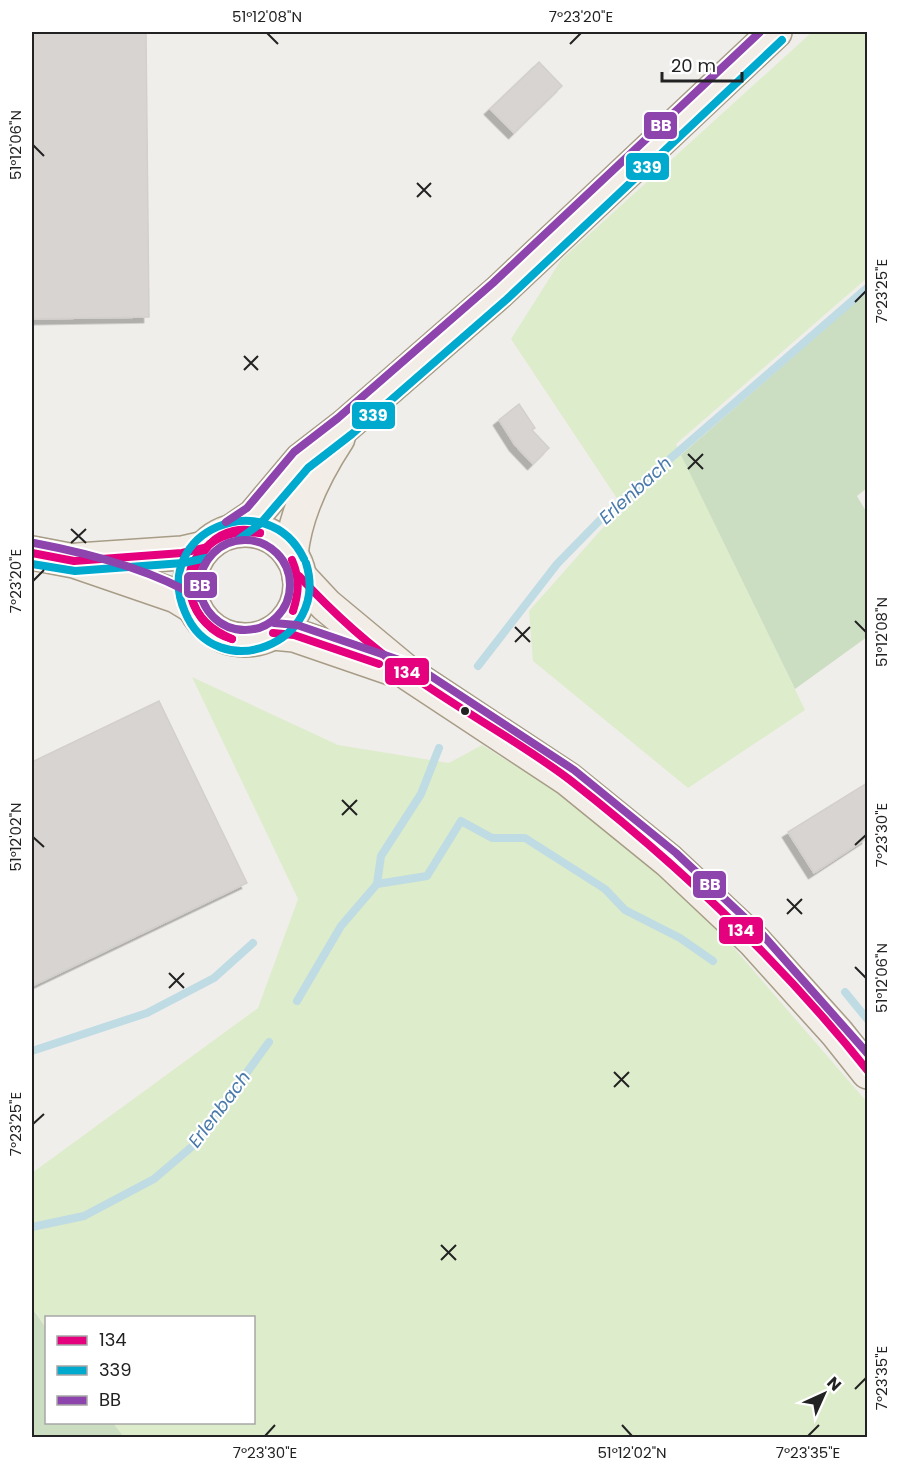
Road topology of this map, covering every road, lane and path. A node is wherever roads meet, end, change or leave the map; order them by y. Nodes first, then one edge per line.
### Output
1 (775, 32) edge
2 (345, 426) junction
3 (232, 531) junction
4 (204, 548) junction
5 (32, 554) edge
6 (74, 561) junction
7 (295, 566) junction
8 (194, 607) junction
9 (273, 633) junction
10 (409, 674) junction
11 (867, 1072) edge

1 - 2 main road
2 - 3 main road
2 - 7 main road
3 - 4 main road
3 - 7 main road
4 - 6 main road
4 - 8 main road
5 - 6 main road
6 - 8 main road
7 - 9 main road
7 - 10 main road
8 - 9 main road
9 - 10 main road
10 - 11 main road

